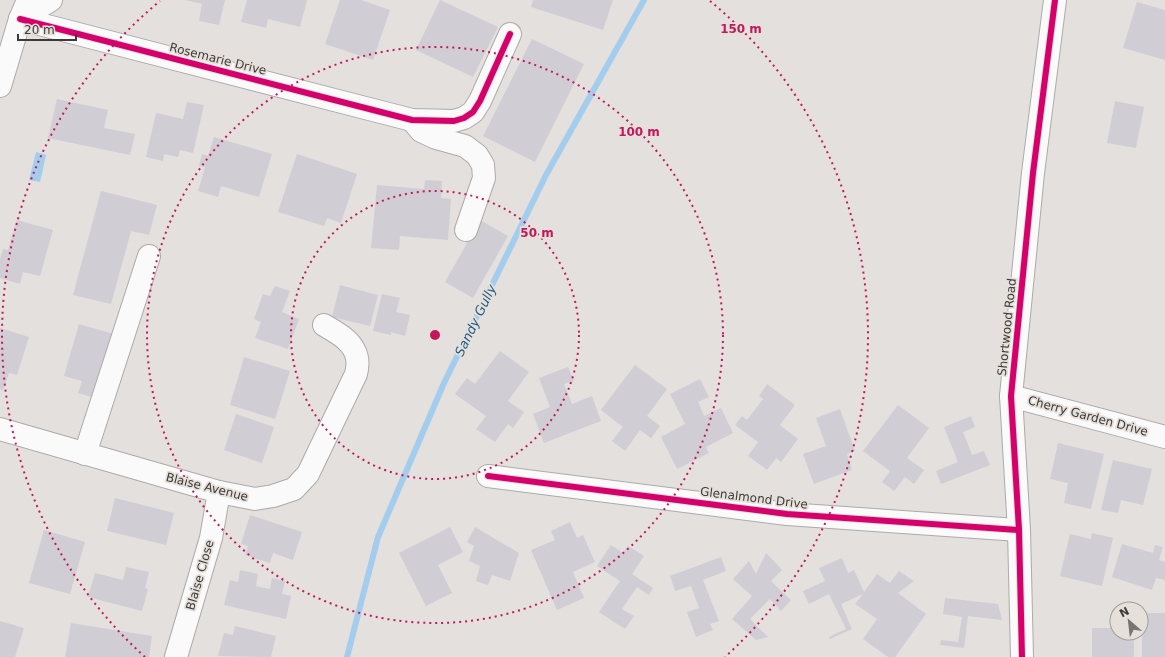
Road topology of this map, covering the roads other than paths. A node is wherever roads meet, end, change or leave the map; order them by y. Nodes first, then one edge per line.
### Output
1 (51, 0) edge
2 (1055, 0) edge
3 (24, 10) edge
4 (510, 34) dead end
5 (0, 86) edge
6 (412, 120) junction
7 (466, 230) dead end
8 (149, 256) dead end
9 (324, 325) dead end
10 (1011, 396) junction
11 (0, 429) edge
12 (1165, 437) edge
13 (86, 454) junction
14 (488, 476) dead end
15 (219, 492) junction
16 (1019, 530) junction
17 (176, 657) edge
18 (1022, 657) edge

1 - 3 street
2 - 10 street, Shortwood Road
3 - 5 street
3 - 6 street, Rosemarie Drive
4 - 6 street, Rosemarie Drive
6 - 7 street
8 - 13 street
9 - 15 street, Blaise Avenue
10 - 12 street, Cherry Garden Drive
10 - 16 street, Shortwood Road
11 - 13 street, Blaise Avenue
13 - 15 street, Blaise Avenue
14 - 16 street, Glenalmond Drive
15 - 17 street, Blaise Close
16 - 18 street, Shortwood Road

